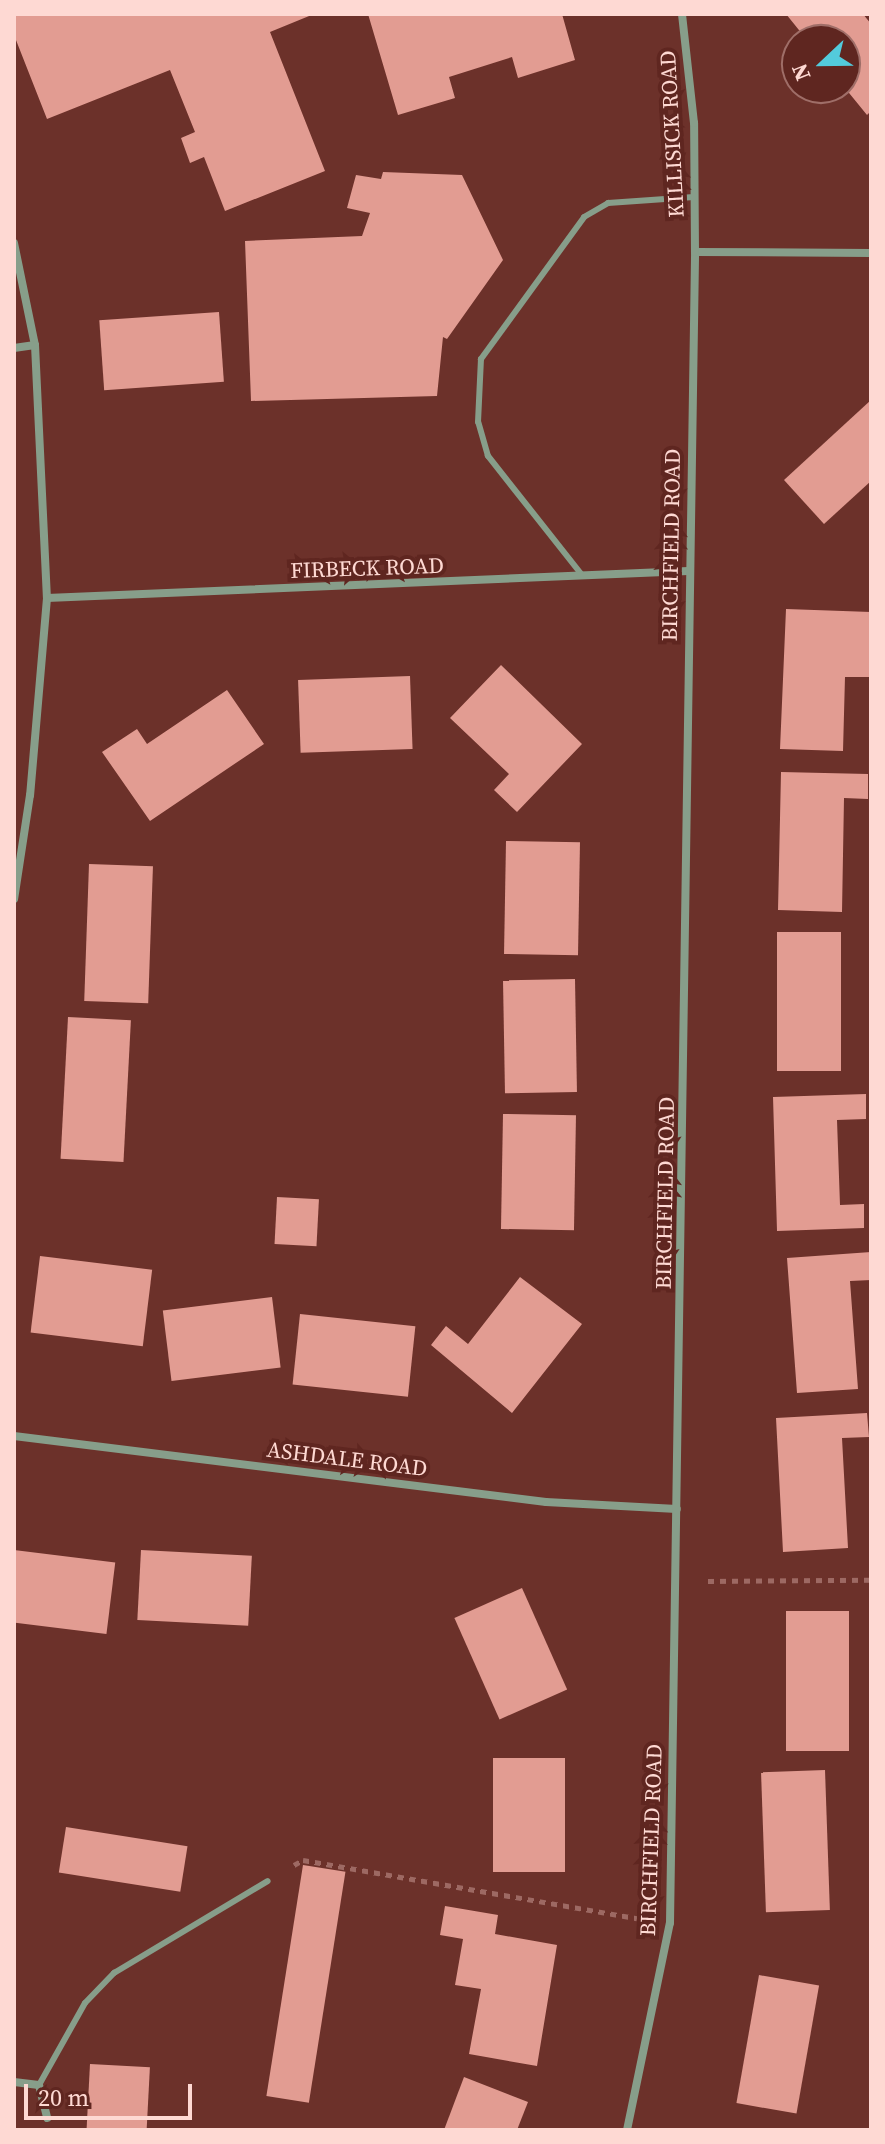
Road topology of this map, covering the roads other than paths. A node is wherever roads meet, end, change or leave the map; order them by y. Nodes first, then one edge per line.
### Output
1 (682, 14) edge
2 (694, 197) junction
3 (14, 243) edge
4 (695, 252) junction
5 (871, 253) edge
6 (35, 345) junction
7 (14, 348) edge
8 (688, 571) junction
9 (583, 578) junction
10 (47, 598) junction
11 (14, 899) edge
12 (14, 1436) edge
13 (677, 1509) junction
14 (268, 1881) road end
15 (14, 2082) edge
16 (39, 2085) junction
17 (47, 2118) dead end
18 (627, 2130) edge

1 - 2 street, KILLISICK ROAD
2 - 4 street, KILLISICK ROAD
2 - 9 lane
3 - 6 street
4 - 5 street
4 - 8 street, BIRCHFIELD ROAD
6 - 7 street
6 - 10 street
8 - 9 street, FIRBECK ROAD
8 - 13 street, BIRCHFIELD ROAD
9 - 10 street, FIRBECK ROAD
10 - 11 street
12 - 13 street, ASHDALE ROAD
13 - 18 street, BIRCHFIELD ROAD
14 - 16 lane
15 - 16 street
16 - 17 street

